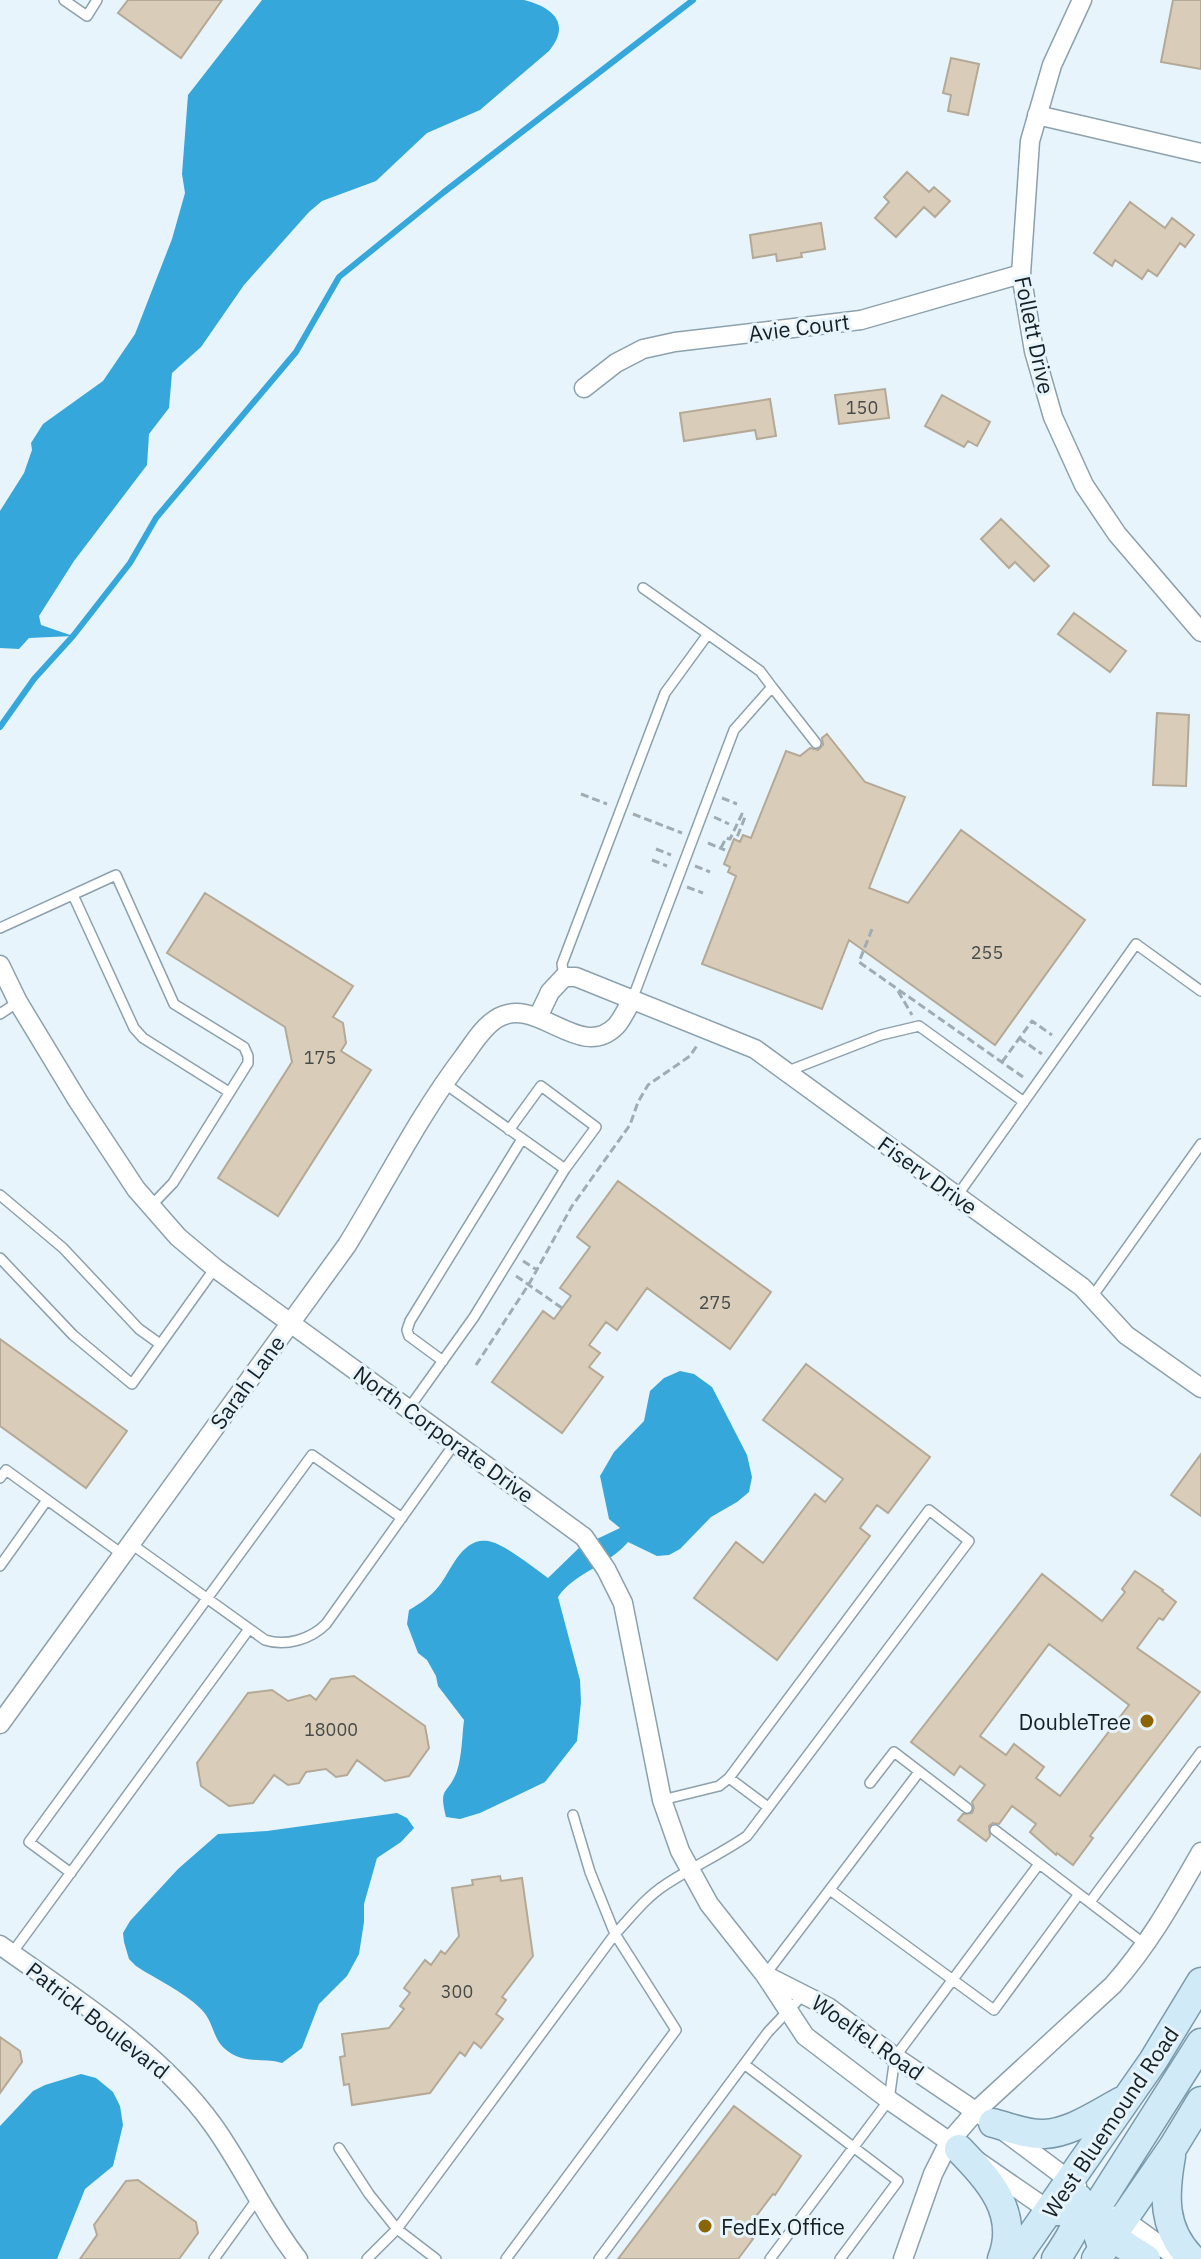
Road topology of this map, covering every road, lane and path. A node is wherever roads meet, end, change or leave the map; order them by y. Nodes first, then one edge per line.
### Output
1 (64, 0) edge
2 (97, 0) edge
3 (1082, 0) edge
4 (1037, 115) junction
5 (1201, 153) edge
6 (1021, 274) junction
7 (584, 388) dead end
8 (643, 588) dead end
9 (1201, 632) edge
10 (708, 634) junction
11 (772, 687) junction
12 (816, 743) dead end
13 (581, 794) dead end
14 (621, 809) junction
15 (694, 838) junction
16 (736, 840) dead end
17 (73, 895) junction
18 (0, 928) edge
19 (872, 929) dead end
20 (0, 965) edge
21 (564, 977) junction
22 (898, 991) junction
23 (1201, 991) edge
24 (632, 1000) junction
25 (18, 1002) junction
26 (907, 1007) dead end
27 (0, 1014) edge
28 (538, 1017) junction
29 (1040, 1026) dead end
30 (719, 1033) junction
31 (1019, 1038) junction
32 (1028, 1044) dead end
33 (1002, 1062) junction
34 (786, 1072) junction
35 (444, 1082) junction
36 (1036, 1086) junction
37 (229, 1092) junction
38 (1024, 1102) junction
39 (509, 1130) junction
40 (522, 1139) junction
41 (1201, 1144) edge
42 (565, 1169) junction
43 (0, 1195) edge
44 (957, 1196) junction
45 (150, 1207) junction
46 (0, 1258) edge
47 (215, 1268) junction
48 (529, 1284) junction
49 (1092, 1297) junction
50 (562, 1308) dead end
51 (290, 1323) junction
52 (160, 1344) junction
53 (443, 1361) junction
54 (476, 1365) dead end
55 (1201, 1388) edge
56 (409, 1408) junction
57 (455, 1443) junction
58 (0, 1478) edge
59 (47, 1500) junction
60 (402, 1518) junction
61 (126, 1549) junction
62 (0, 1566) edge
63 (208, 1599) junction
64 (249, 1629) junction
65 (0, 1724) edge
66 (1201, 1752) edge
67 (919, 1772) junction
68 (729, 1778) junction
69 (870, 1783) dead end
70 (662, 1800) junction
71 (768, 1807) junction
72 (967, 1808) dead end
73 (573, 1815) dead end
74 (995, 1830) dead end
75 (1201, 1852) edge
76 (1039, 1864) junction
77 (689, 1870) junction
78 (71, 1873) junction
79 (830, 1890) junction
80 (1079, 1894) junction
81 (1090, 1902) junction
82 (615, 1934) junction
83 (1147, 1946) junction
84 (6, 1949) edge
85 (765, 1975) junction
86 (952, 1980) junction
87 (1201, 1982) edge
88 (804, 1994) junction
89 (787, 2011) junction
90 (1201, 2043) edge
91 (895, 2057) junction
92 (744, 2064) junction
93 (1126, 2099) junction
94 (889, 2100) junction
95 (1201, 2101) edge
96 (984, 2117) junction
97 (954, 2146) junction
98 (854, 2147) junction
99 (1173, 2147) junction
100 (339, 2148) dead end
101 (1071, 2181) junction
102 (258, 2198) junction
103 (1050, 2211) junction
104 (397, 2229) junction
105 (1100, 2233) edge
106 (214, 2259) edge
107 (298, 2259) edge
108 (367, 2259) edge
109 (436, 2259) edge
110 (506, 2259) edge
111 (599, 2259) edge
112 (770, 2259) edge
113 (840, 2259) edge
114 (903, 2259) edge
115 (1002, 2259) edge
116 (1015, 2259) edge
117 (1056, 2259) edge
118 (1146, 2259) edge
119 (1179, 2259) edge
120 (1192, 2259) edge

1 - 2 lane
3 - 4 street, Follett Drive
4 - 5 street
4 - 6 street, Follett Drive
6 - 7 street, Avie Court
6 - 9 street, Follett Drive
8 - 10 lane
10 - 11 lane
10 - 14 lane
11 - 12 lane
11 - 15 lane
13 - 14 path
14 - 15 path
14 - 21 lane
15 - 16 path
15 - 24 lane
17 - 18 lane
17 - 37 lane
17 - 37 lane
19 - 22 path
20 - 25 street, North Corporate Drive
21 - 24 street, Fiserv Drive
21 - 28 street
22 - 26 path
22 - 33 path
23 - 36 lane
24 - 28 street
24 - 30 street, Fiserv Drive
25 - 27 lane
25 - 45 street, North Corporate Drive
28 - 35 street, Sarah Lane
29 - 31 path
30 - 34 street, Fiserv Drive
30 - 48 path
31 - 32 path
31 - 33 path
33 - 36 path
34 - 38 lane
34 - 44 street, Fiserv Drive
35 - 39 lane
35 - 51 street, Sarah Lane
36 - 38 lane
37 - 45 lane
38 - 44 lane
39 - 40 lane
39 - 42 lane
40 - 42 lane
40 - 53 lane
41 - 49 lane
42 - 53 lane
43 - 52 lane
44 - 49 street, Fiserv Drive
45 - 47 street, North Corporate Drive
46 - 52 lane
47 - 51 street, North Corporate Drive
47 - 52 lane
48 - 50 path
48 - 54 path
49 - 55 street, Fiserv Drive
51 - 56 street, North Corporate Drive
51 - 61 street, Sarah Lane
53 - 56 lane
56 - 57 street, North Corporate Drive
57 - 60 lane
57 - 70 street, North Corporate Drive
58 - 59 lane
59 - 61 lane
59 - 62 lane
60 - 63 lane
60 - 64 lane
61 - 63 lane
61 - 65 street, Sarah Lane
63 - 64 lane
63 - 78 lane
64 - 78 lane
66 - 81 lane
67 - 69 lane
67 - 72 lane
67 - 79 lane
68 - 70 lane
68 - 71 lane
68 - 71 lane
70 - 77 street, North Corporate Drive
71 - 77 lane
73 - 82 lane
74 - 76 lane
75 - 83 street
76 - 80 lane
76 - 86 lane
77 - 82 lane
77 - 85 street, North Corporate Drive
78 - 84 lane
79 - 85 lane
79 - 86 lane
80 - 81 lane
80 - 86 lane
81 - 83 lane
82 - 104 lane
82 - 110 lane
83 - 96 street
84 - 102 street, Patrick Boulevard
85 - 88 street, Woelfel Road
85 - 89 street, Woelfel Road
86 - 91 lane
87 - 93 main road, West Bluemound Road
88 - 89 lane
88 - 91 street, Woelfel Road
89 - 92 lane
89 - 94 street, Woelfel Road
90 - 105 main road
91 - 94 lane
91 - 96 street, Woelfel Road
92 - 98 lane
92 - 111 lane
93 - 96 main road
93 - 101 main road, West Bluemound Road
94 - 97 street, Woelfel Road
94 - 98 lane
95 - 99 main road
96 - 97 street
96 - 101 street, Woelfel Road
97 - 103 street, Woelfel Road
97 - 114 street
97 - 115 main road
98 - 112 lane
98 - 113 lane
99 - 105 main road
99 - 120 main road
100 - 104 lane
101 - 103 main road, West Bluemound Road
101 - 105 main road
102 - 106 lane
102 - 107 street, Patrick Boulevard
103 - 105 main road
103 - 116 main road, West Bluemound Road
104 - 108 lane
104 - 109 lane
105 - 117 main road
105 - 118 main road
105 - 119 street

